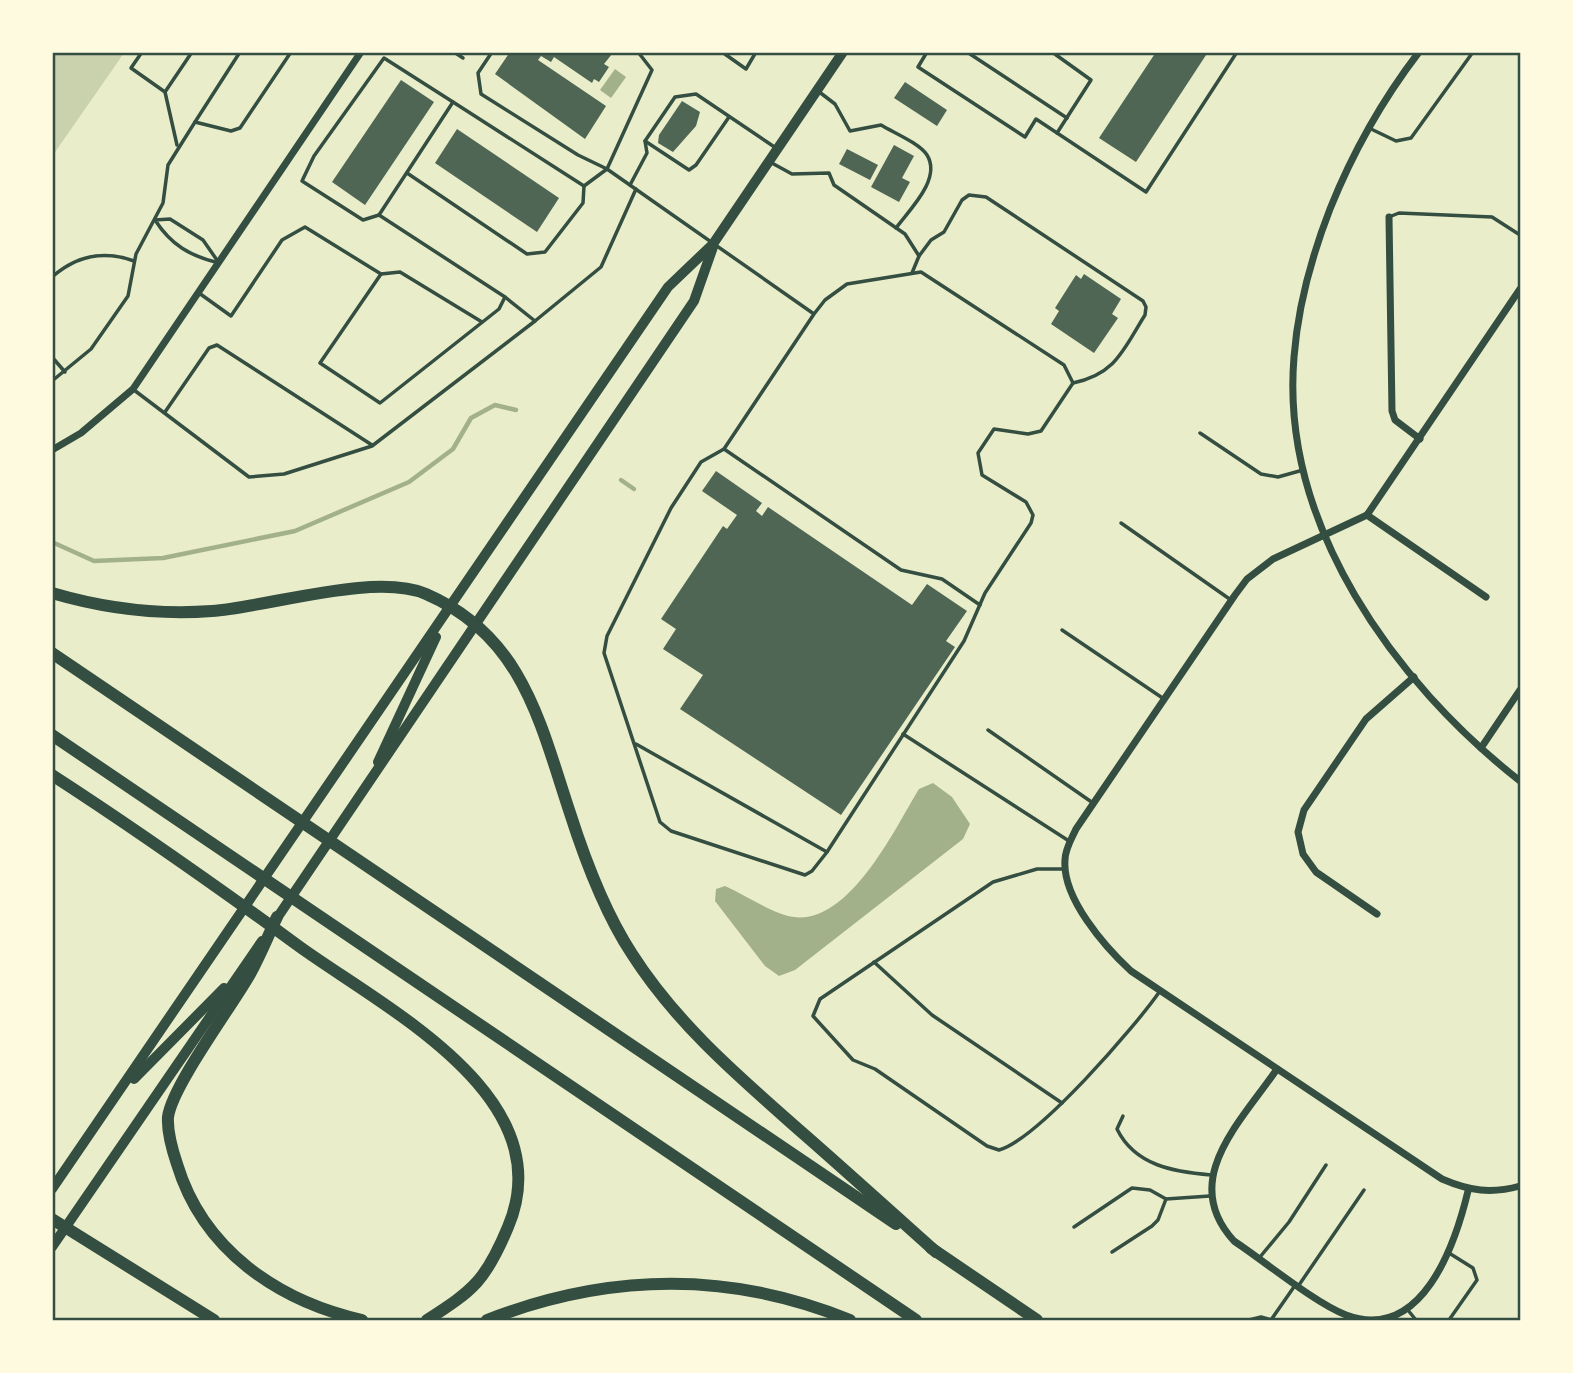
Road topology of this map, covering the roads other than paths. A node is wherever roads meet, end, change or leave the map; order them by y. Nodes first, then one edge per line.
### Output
1 (142, 52) edge
2 (192, 52) edge
3 (240, 52) edge
4 (290, 52) edge
5 (454, 52) edge
6 (492, 52) edge
7 (638, 52) edge
8 (722, 52) edge
9 (756, 52) edge
10 (843, 52) edge
11 (927, 52) edge
12 (967, 52) edge
13 (1052, 52) edge
14 (1237, 52) edge
15 (1419, 52) edge
16 (1473, 52) edge
17 (360, 53) edge
18 (463, 58) dead end
19 (817, 90) junction
20 (165, 92) junction
21 (453, 102) junction
22 (729, 116) junction
23 (1067, 118) junction
24 (195, 122) junction
25 (1369, 128) junction
26 (1057, 133) junction
27 (645, 141) junction
28 (177, 145) junction
29 (778, 149) junction
30 (769, 162) junction
31 (607, 169) junction
32 (407, 173) junction
33 (629, 185) junction
34 (584, 186) junction
35 (636, 189) junction
36 (379, 215) junction
37 (1389, 217) joint
38 (155, 220) junction
39 (896, 228) junction
40 (1521, 235) edge
41 (713, 244) junction
42 (919, 256) junction
43 (135, 261) junction
44 (219, 262) junction
45 (912, 273) junction
46 (381, 274) junction
47 (52, 277) edge
48 (1521, 289) edge
49 (199, 293) junction
50 (505, 297) junction
51 (814, 314) junction
52 (535, 321) junction
53 (482, 322) junction
54 (52, 357) edge
55 (65, 372) junction
56 (52, 381) edge
57 (1073, 383) junction
58 (133, 389) junction
59 (165, 412) junction
60 (1200, 433) dead end
61 (1420, 439) junction
62 (372, 446) junction
63 (724, 449) junction
64 (52, 450) edge
65 (1303, 471) junction
66 (1367, 515) junction
67 (1121, 523) dead end
68 (1324, 534) junction
69 (52, 593) edge
70 (1486, 597) dead end
71 (1231, 600) junction
72 (980, 605) junction
73 (449, 608) junction
74 (477, 626) junction
75 (1062, 630) dead end
76 (52, 653) edge
77 (1414, 677) junction
78 (1521, 690) edge
79 (1164, 699) junction
80 (988, 730) dead end
81 (903, 734) junction
82 (52, 735) edge
83 (634, 743) junction
84 (1481, 748) junction
85 (52, 775) edge
86 (1521, 781) edge
87 (365, 790) junction
88 (1093, 803) junction
89 (1070, 841) junction
90 (827, 852) junction
91 (1066, 869) junction
92 (1377, 914) dead end
93 (278, 917) joint
94 (874, 962) junction
95 (247, 971) junction
96 (1160, 991) junction
97 (1277, 1069) junction
98 (115, 1097) junction
99 (1062, 1103) junction
100 (1124, 1116) dead end
101 (1326, 1165) dead end
102 (1212, 1175) junction
103 (1521, 1186) edge
104 (52, 1189) edge
105 (1364, 1190) dead end
106 (1468, 1191) junction
107 (1210, 1196) junction
108 (1166, 1199) junction
109 (52, 1219) edge
110 (1074, 1227) dead end
111 (66, 1228) junction
112 (52, 1247) edge
113 (936, 1252) junction
114 (1112, 1252) dead end
115 (1449, 1252) junction
116 (1259, 1257) junction
117 (1298, 1284) junction
118 (1407, 1309) junction
119 (1272, 1320) edge
120 (1378, 1320) edge
121 (214, 1321) edge
122 (362, 1321) edge
123 (427, 1321) edge
124 (487, 1321) edge
125 (850, 1321) edge
126 (916, 1321) edge
127 (1037, 1321) edge
128 (1249, 1321) edge
129 (1416, 1321) edge
130 (1449, 1321) edge

1 - 20 lane
2 - 20 lane
3 - 24 lane
4 - 24 lane
5 - 18 lane
6 - 31 lane
7 - 31 lane
8 - 9 lane
10 - 19 main road
11 - 26 lane
12 - 23 lane
13 - 23 lane
14 - 26 lane
15 - 25 street
16 - 25 lane
17 - 44 street
19 - 29 main road
19 - 39 lane
20 - 28 lane
21 - 32 lane
21 - 34 lane
21 - 36 lane
22 - 27 lane
22 - 27 lane
22 - 29 lane
23 - 26 lane
24 - 28 lane
25 - 65 street
27 - 33 lane
28 - 38 lane
29 - 30 main road
30 - 39 lane
30 - 41 main road
31 - 33 lane
31 - 34 lane
32 - 34 lane
32 - 36 lane
33 - 35 lane
35 - 41 lane
35 - 52 lane
36 - 50 lane
37 - 40 lane
37 - 61 street
38 - 43 lane
38 - 44 lane
38 - 44 lane
39 - 42 lane
41 - 51 lane
41 - 73 main road
41 - 74 main road
42 - 45 lane
42 - 57 lane
43 - 47 lane
43 - 55 lane
44 - 49 street
45 - 51 lane
45 - 57 lane
46 - 49 lane
46 - 53 lane
46 - 53 lane
48 - 61 street
49 - 58 street
50 - 52 lane
50 - 53 lane
51 - 63 lane
52 - 62 lane
54 - 55 lane
55 - 56 lane
57 - 72 lane
58 - 59 lane
58 - 64 street
59 - 62 lane
59 - 62 lane
60 - 65 lane
61 - 66 street
63 - 72 lane
63 - 83 lane
65 - 68 street
66 - 68 street
66 - 70 street
67 - 71 lane
68 - 71 street
68 - 77 street
69 - 73 highway
71 - 79 street
72 - 81 lane
73 - 74 highway
73 - 87 main road
73 - 98 main road
74 - 87 main road
74 - 113 highway
75 - 79 lane
76 - 113 highway
77 - 84 street
77 - 92 street
78 - 84 street
79 - 88 street
80 - 88 lane
81 - 89 lane
81 - 90 lane
82 - 126 highway
83 - 90 lane
83 - 90 lane
84 - 86 street
85 - 123 highway
87 - 93 main road
88 - 89 street
89 - 91 street
91 - 94 lane
91 - 96 street
93 - 95 highway
94 - 99 lane
94 - 99 lane
95 - 98 main road
95 - 111 main road
95 - 122 highway
96 - 97 street
96 - 99 lane
97 - 102 street
97 - 106 street
98 - 104 main road
100 - 102 lane
101 - 116 lane
102 - 107 street
103 - 106 street
105 - 117 lane
106 - 115 street
107 - 108 lane
107 - 116 street
108 - 110 lane
108 - 114 lane
109 - 111 highway
111 - 112 main road
111 - 121 highway
113 - 127 highway
115 - 118 street
115 - 130 lane
116 - 117 street
117 - 119 lane
117 - 120 street
118 - 120 street
118 - 129 lane
119 - 128 lane
124 - 125 highway

